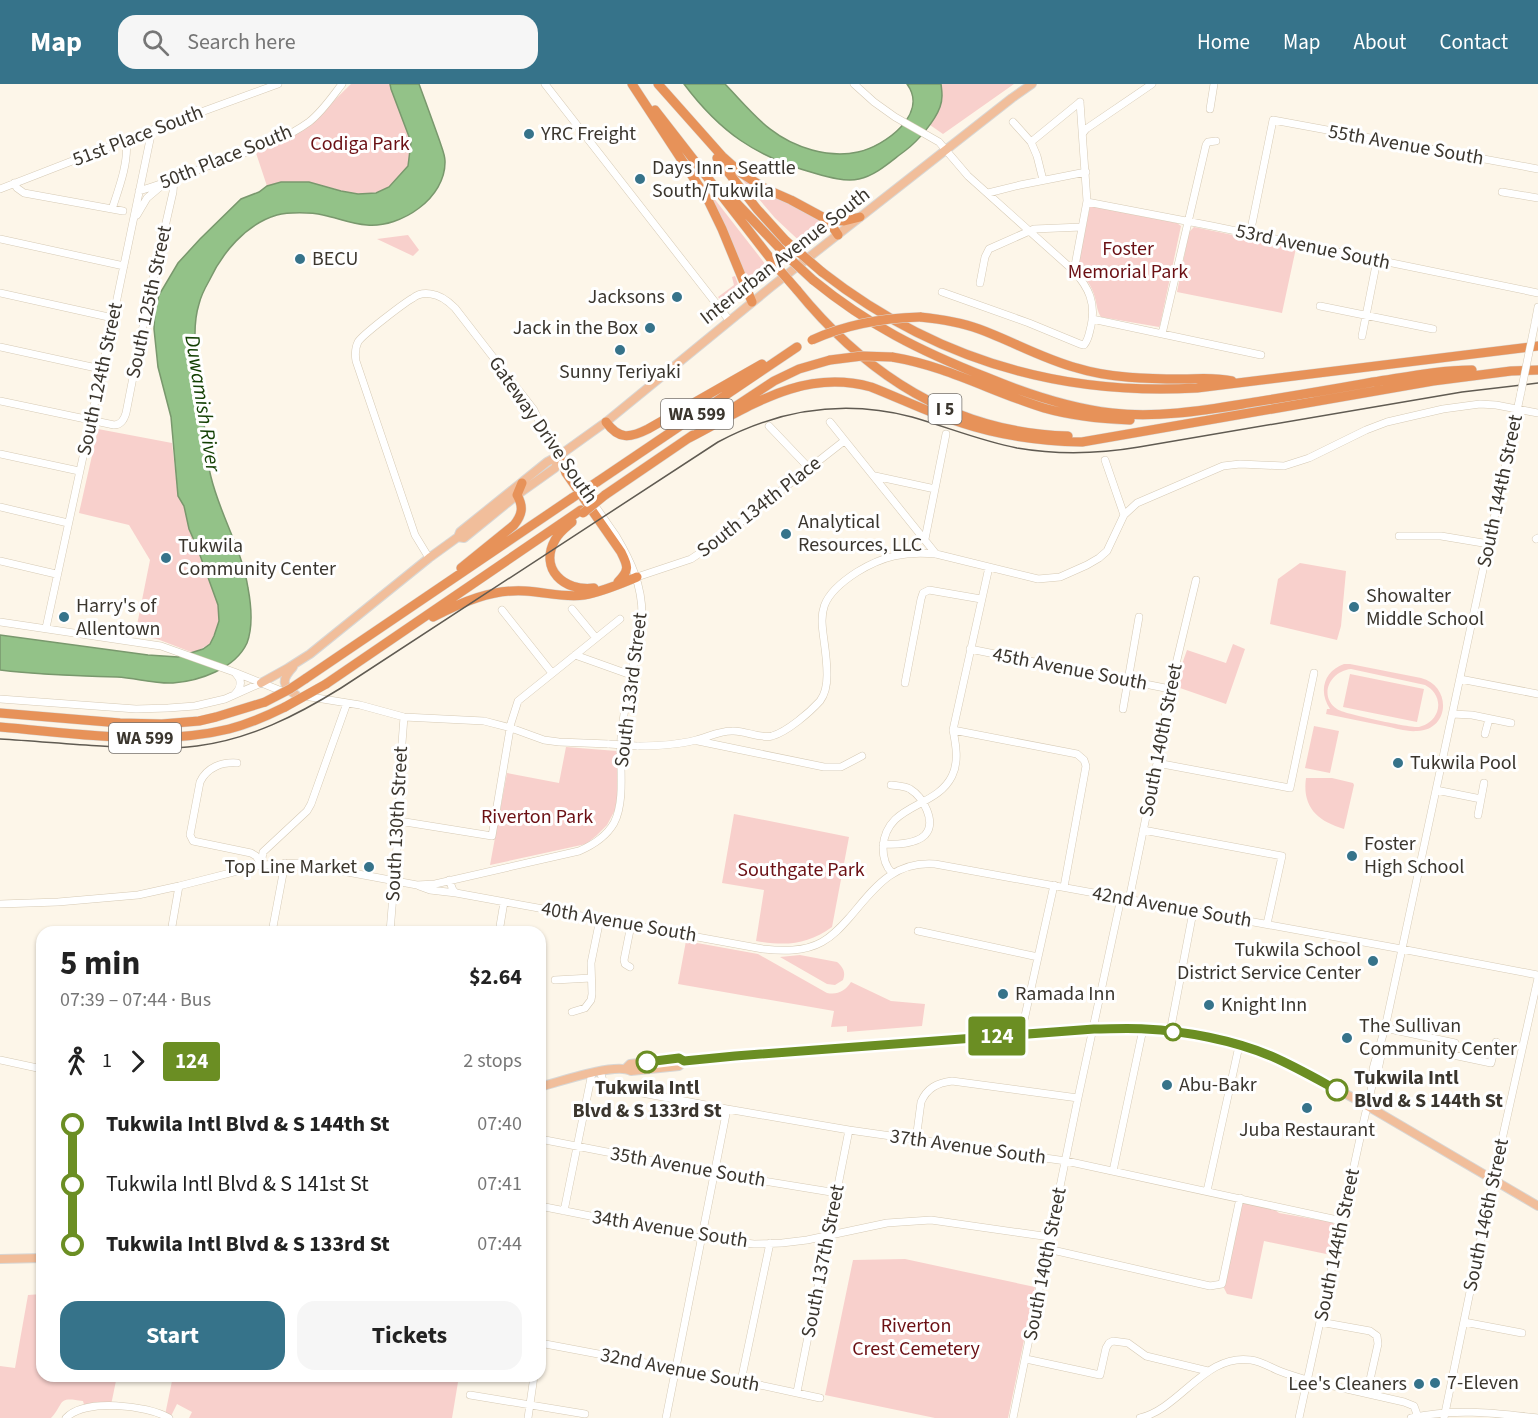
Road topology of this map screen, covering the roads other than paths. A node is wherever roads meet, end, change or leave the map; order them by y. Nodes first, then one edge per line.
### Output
1 (278, 84) edge
2 (342, 84) edge
3 (545, 84) edge
4 (633, 84) edge
5 (658, 84) edge
6 (854, 84) edge
7 (1032, 84) edge
8 (1152, 84) edge
9 (1215, 84) edge
10 (1209, 109) dead end
11 (1013, 122) dead end
12 (152, 130) junction
13 (1083, 133) junction
14 (126, 140) junction
15 (679, 142) junction
16 (1030, 142) junction
17 (1212, 142) dead end
18 (947, 149) junction
19 (1538, 169) edge
20 (144, 170) junction
21 (1086, 172) junction
22 (1042, 180) junction
23 (168, 182) junction
24 (14, 183) junction
25 (0, 189) edge
26 (139, 190) junction
27 (1502, 192) dead end
28 (987, 193) junction
29 (151, 194) junction
30 (1538, 198) edge
31 (1087, 202) junction
32 (112, 209) junction
33 (123, 211) dead end
34 (860, 217) junction
35 (828, 220) junction
36 (1188, 221) junction
37 (1082, 227) junction
38 (1028, 231) junction
39 (131, 232) junction
40 (1250, 234) junction
41 (838, 235) junction
42 (0, 239) edge
43 (1377, 260) junction
44 (124, 266) junction
45 (1074, 271) junction
46 (980, 283) dead end
47 (942, 292) dead end
48 (0, 293) edge
49 (1538, 293) edge
50 (752, 302) junction
51 (1320, 306) dead end
52 (1538, 307) edge
53 (1366, 316) junction
54 (113, 318) junction
55 (1092, 319) junction
56 (729, 320) junction
57 (1433, 329) dead end
58 (1162, 334) junction
59 (1362, 336) dead end
60 (1538, 346) edge
61 (0, 347) edge
62 (797, 347) junction
63 (1261, 355) dead end
64 (101, 369) junction
65 (1538, 370) edge
66 (1510, 371) junction
67 (1240, 382) junction
68 (0, 400) edge
69 (1518, 409) junction
70 (1538, 413) edge
71 (90, 420) junction
72 (1201, 420) junction
73 (606, 422) junction
74 (830, 422) dead end
75 (769, 426) dead end
76 (1134, 433) junction
77 (946, 434) dead end
78 (689, 438) junction
79 (844, 441) junction
80 (0, 454) edge
81 (560, 454) junction
82 (1105, 460) dead end
83 (809, 468) junction
84 (79, 471) junction
85 (875, 476) junction
86 (522, 483) junction
87 (935, 489) junction
88 (517, 495) junction
89 (0, 507) edge
90 (582, 511) junction
91 (1124, 515) junction
92 (68, 522) junction
93 (1399, 536) dead end
94 (458, 537) junction
95 (925, 539) junction
96 (1489, 544) junction
97 (936, 554) junction
98 (429, 558) junction
99 (0, 561) edge
100 (989, 567) junction
101 (56, 574) junction
102 (637, 577) junction
103 (1196, 580) dead end
104 (618, 582) junction
105 (981, 599) junction
106 (572, 609) dead end
107 (502, 610) dead end
108 (400, 616) junction
109 (1139, 617) dead end
110 (620, 619) dead end
111 (0, 622) edge
112 (46, 628) junction
113 (596, 638) junction
114 (391, 639) junction
115 (970, 649) junction
116 (575, 655) junction
117 (298, 662) junction
118 (234, 672) junction
119 (552, 673) junction
120 (1314, 674) dead end
121 (631, 675) junction
122 (1460, 679) junction
123 (1128, 681) junction
124 (261, 683) junction
125 (905, 683) dead end
126 (1170, 689) junction
127 (1538, 694) edge
128 (296, 695) junction
129 (232, 696) junction
130 (0, 699) edge
131 (347, 703) junction
132 (1123, 709) dead end
133 (0, 713) edge
134 (1452, 714) junction
135 (404, 717) junction
136 (1489, 718) junction
137 (1511, 723) dead end
138 (0, 727) edge
139 (511, 728) junction
140 (953, 730) junction
141 (1485, 734) dead end
142 (695, 740) junction
143 (862, 756) dead end
144 (237, 763) dead end
145 (1157, 763) junction
146 (1484, 783) dead end
147 (891, 785) dead end
148 (1436, 790) junction
149 (1481, 799) junction
150 (922, 802) junction
151 (1478, 815) dead end
152 (399, 821) junction
153 (1143, 830) junction
154 (883, 844) junction
155 (285, 863) junction
156 (261, 864) junction
157 (892, 873) junction
158 (449, 880) junction
159 (395, 881) junction
160 (417, 885) junction
161 (1054, 885) junction
162 (179, 886) junction
163 (1064, 887) junction
164 (456, 893) junction
165 (1125, 899) junction
166 (504, 902) junction
167 (0, 904) edge
168 (856, 910) joint
169 (1193, 912) junction
170 (600, 919) junction
171 (1267, 924) junction
172 (632, 925) junction
173 (172, 926) edge
174 (273, 926) edge
175 (391, 926) edge
176 (500, 926) edge
177 (918, 931) dead end
178 (1402, 949) junction
179 (1038, 957) junction
180 (630, 967) dead end
181 (1538, 977) edge
182 (591, 978) junction
183 (555, 980) dead end
184 (572, 1012) dead end
185 (1385, 1028) junction
186 (1094, 1029) junction
187 (1143, 1029) junction
188 (1170, 1032) junction
189 (1021, 1034) junction
190 (1496, 1042) dead end
191 (1239, 1046) junction
192 (0, 1060) edge
193 (36, 1068) edge
194 (596, 1072) junction
195 (546, 1085) edge
196 (1078, 1098) junction
197 (1367, 1106) junction
198 (727, 1109) junction
199 (849, 1130) junction
200 (546, 1140) edge
201 (916, 1140) junction
202 (578, 1146) junction
203 (1066, 1161) junction
204 (1113, 1171) junction
205 (714, 1173) junction
206 (1493, 1180) junction
207 (1207, 1191) junction
208 (837, 1193) junction
209 (1240, 1198) junction
210 (1538, 1206) edge
211 (546, 1207) edge
212 (564, 1211) junction
213 (1342, 1221) junction
214 (828, 1236) junction
215 (1050, 1237) junction
216 (701, 1238) junction
217 (770, 1244) junction
218 (1048, 1249) junction
219 (36, 1258) edge
220 (0, 1259) edge
221 (1320, 1322) junction
222 (1464, 1322) junction
223 (1522, 1333) dead end
224 (546, 1344) edge
225 (1026, 1359) junction
226 (675, 1368) junction
227 (1208, 1371) junction
228 (1307, 1380) junction
229 (741, 1381) junction
230 (533, 1382) edge
231 (797, 1392) junction
232 (1367, 1393) junction
233 (470, 1395) dead end
234 (820, 1398) dead end
235 (530, 1405) junction
236 (585, 1414) dead end
237 (1445, 1415) edge
238 (1414, 1417) edge
239 (66, 1418) edge
240 (169, 1418) edge
241 (528, 1418) edge
242 (666, 1418) edge
243 (1013, 1418) edge
244 (1140, 1418) edge
245 (1299, 1418) edge
246 (1538, 1418) edge

1 - 12 street, 51st Place South
2 - 23 street, 50th Place South
3 - 56 street
4 - 15 highway, I 5
4 - 50 highway
5 - 35 highway
5 - 67 highway, bridge
6 - 18 street
7 - 18 main road, Interurban Avenue South
8 - 13 street
9 - 10 street
11 - 16 street
12 - 14 street, 51st Place South
12 - 20 street, South 124th Street
13 - 16 street
13 - 21 street
14 - 24 street, 51st Place South
14 - 32 street
15 - 66 highway, I 5, bridge
15 - 76 highway, I 5, bridge
16 - 22 street
17 - 36 street
18 - 28 street
18 - 34 main road, Interurban Avenue South
19 - 40 street, 55th Avenue South
20 - 23 street
20 - 26 street, South 124th Street
21 - 22 street
21 - 31 street
22 - 28 street
23 - 26 street, 50th Place South
23 - 29 street
23 - 71 street, South 125th Street
24 - 25 street, 51st Place South
24 - 32 street
26 - 29 street, 50th Place South
26 - 39 street, South 124th Street
27 - 30 street
28 - 38 street
29 - 39 street
31 - 36 street, 53rd Avenue South
31 - 37 street
32 - 33 street
34 - 35 highway
34 - 41 main road, Interurban Avenue South
35 - 41 highway
36 - 40 street, 53rd Avenue South
36 - 58 street
37 - 38 street
37 - 45 street
38 - 45 street
38 - 46 street
39 - 44 street, South 124th Street
40 - 43 street, 53rd Avenue South
41 - 50 main road, Interurban Avenue South
42 - 44 street
43 - 49 street, 53rd Avenue South
43 - 53 street
44 - 54 street, South 124th Street
45 - 55 street
47 - 55 street
48 - 54 street
50 - 56 main road, Interurban Avenue South
51 - 53 street
52 - 69 street, South 144th Street, bridge
53 - 57 street
53 - 59 street
54 - 64 street, South 124th Street
55 - 58 street
56 - 73 main road, Interurban Avenue South
58 - 63 street
60 - 67 highway
61 - 64 street
62 - 67 highway, WA 599, bridge
62 - 73 highway
62 - 108 highway, WA 599, bridge
64 - 71 street, South 124th Street
65 - 66 highway, I 5
66 - 72 highway, I 5
68 - 71 street
69 - 70 street
69 - 91 street
69 - 96 street, South 144th Street
71 - 84 street, South 124th Street
72 - 76 highway, I 5
72 - 78 highway, WA 599, bridge
73 - 81 main road, Interurban Avenue South
74 - 79 street
75 - 83 street
76 - 78 highway
77 - 87 street
78 - 90 highway, WA 599, bridge
79 - 83 street, South 134th Place
79 - 85 street
80 - 84 street
81 - 86 main road, Interurban Avenue South
81 - 88 main road, Interurban Avenue South
81 - 98 street, Gateway Drive South
81 - 102 street, Gateway Drive South
81 - 104 highway
82 - 91 street
83 - 102 street, South 134th Place
84 - 92 street, South 124th Street
85 - 87 street
85 - 95 street
86 - 88 highway
86 - 94 main road, Interurban Avenue South
87 - 95 street
88 - 94 main road, Interurban Avenue South
88 - 108 highway
89 - 92 street
90 - 104 highway
90 - 114 highway, WA 599
91 - 100 street
92 - 101 street, South 124th Street
93 - 96 street
94 - 98 main road, Interurban Avenue South
95 - 97 street
96 - 122 street, South 144th Street
97 - 100 street
97 - 142 street
98 - 117 main road, Interurban Avenue South
99 - 101 street
100 - 105 street
101 - 112 street, South 124th Street
102 - 104 highway
102 - 114 highway
102 - 121 street, South 133rd Street
103 - 126 street, South 140th Street
105 - 115 street
105 - 125 street
106 - 113 street
107 - 119 street
108 - 133 highway, WA 599, bridge
109 - 123 street
110 - 113 street
111 - 112 street
112 - 118 street
113 - 116 street
114 - 138 highway, WA 599, bridge
115 - 123 street, 45th Avenue South
115 - 140 street
116 - 119 street
116 - 121 street
117 - 124 main road, Interurban Avenue South
117 - 128 main road
118 - 124 street
118 - 129 street
119 - 139 street
120 - 145 street
121 - 158 street, South 133rd Street
122 - 127 street
122 - 134 street, South 144th Street
123 - 126 street, 45th Avenue South
123 - 132 street
124 - 128 street
124 - 129 street, Interurban Avenue South
126 - 145 street, South 140th Street
128 - 131 street
129 - 130 street, Interurban Avenue South
131 - 135 street
131 - 156 street
134 - 136 street
134 - 148 street, South 144th Street
135 - 139 street
135 - 152 street, South 130th Street
136 - 137 street
136 - 141 street
139 - 142 street, bridge
139 - 152 street
140 - 150 street
140 - 163 street
142 - 143 street
144 - 156 street
145 - 153 street, South 140th Street
146 - 149 street
147 - 150 street
148 - 149 street
148 - 178 street, South 144th Street
149 - 151 street
150 - 154 street
150 - 154 street
152 - 159 street, South 130th Street
153 - 165 street, South 140th Street
153 - 171 street
154 - 157 street
155 - 156 street, 40th Avenue South
155 - 159 street, 40th Avenue South
155 - 174 street
156 - 162 street, 40th Avenue South
157 - 161 street, 42nd Avenue South
157 - 168 street, 42nd Avenue South
158 - 160 street
158 - 164 street
159 - 160 street, 40th Avenue South
159 - 175 street, South 130th Street
160 - 164 street, 40th Avenue South
161 - 163 street, 42nd Avenue South
161 - 179 street
162 - 167 street, 40th Avenue South
162 - 173 street
163 - 165 street, 42nd Avenue South
164 - 166 street, 40th Avenue South
165 - 169 street, 42nd Avenue South
165 - 186 street, South 140th Street
166 - 170 street, 40th Avenue South
166 - 176 street
168 - 172 street, 40th Avenue South
169 - 171 street, 42nd Avenue South
169 - 188 street
170 - 172 street, 40th Avenue South
170 - 182 street
171 - 178 street, 42nd Avenue South
172 - 180 street
177 - 179 street
178 - 181 street, 42nd Avenue South
178 - 185 street, South 144th Street
179 - 189 street
181 - 206 street, South 146th Street
182 - 183 street
182 - 184 street
185 - 190 street
185 - 197 street, South 144th Street
186 - 187 main road
186 - 189 main road
186 - 196 street, South 140th Street
187 - 188 main road
187 - 204 street
188 - 191 main road
189 - 194 main road
191 - 197 main road
191 - 207 street
192 - 193 street
194 - 195 main road
194 - 198 street, 37th Avenue South
194 - 202 street
196 - 201 street
196 - 203 street, South 140th Street
197 - 206 main road
197 - 213 street, South 144th Street
198 - 199 street, 37th Avenue South
198 - 205 street
199 - 201 street, 37th Avenue South
199 - 208 street, South 137th Street
200 - 202 street, 35th Avenue South
201 - 203 street, 37th Avenue South
202 - 205 street, 35th Avenue South
202 - 212 street
203 - 204 street, 37th Avenue South
203 - 215 street, South 140th Street
204 - 207 street, 37th Avenue South
205 - 208 street, 35th Avenue South
205 - 216 street
206 - 210 main road
206 - 222 street, South 146th Street
207 - 209 street, 37th Avenue South
208 - 214 street, South 137th Street
209 - 213 street, 37th Avenue South
209 - 218 street
211 - 212 street, 34th Avenue South
212 - 216 street, 34th Avenue South
213 - 221 street, South 144th Street
214 - 215 street, 34th Avenue South
214 - 217 street, 34th Avenue South
214 - 231 street, South 137th Street
215 - 218 street, South 140th Street
216 - 217 street, 34th Avenue South
216 - 226 street
217 - 229 street
218 - 225 street, South 140th Street
219 - 220 main road
221 - 228 street, South 144th Street
221 - 232 street
222 - 223 street
222 - 237 street, South 146th Street
224 - 226 street, 32nd Avenue South
225 - 227 street
225 - 243 street, South 140th Street
226 - 229 street, 32nd Avenue South
226 - 242 street
227 - 228 street
227 - 244 street
228 - 232 street
228 - 245 street, South 144th Street
229 - 231 street, 32nd Avenue South
230 - 235 street
231 - 234 street, 32nd Avenue South
232 - 238 street
233 - 235 street
235 - 236 street
235 - 241 street
237 - 238 street
237 - 246 street
239 - 240 street

